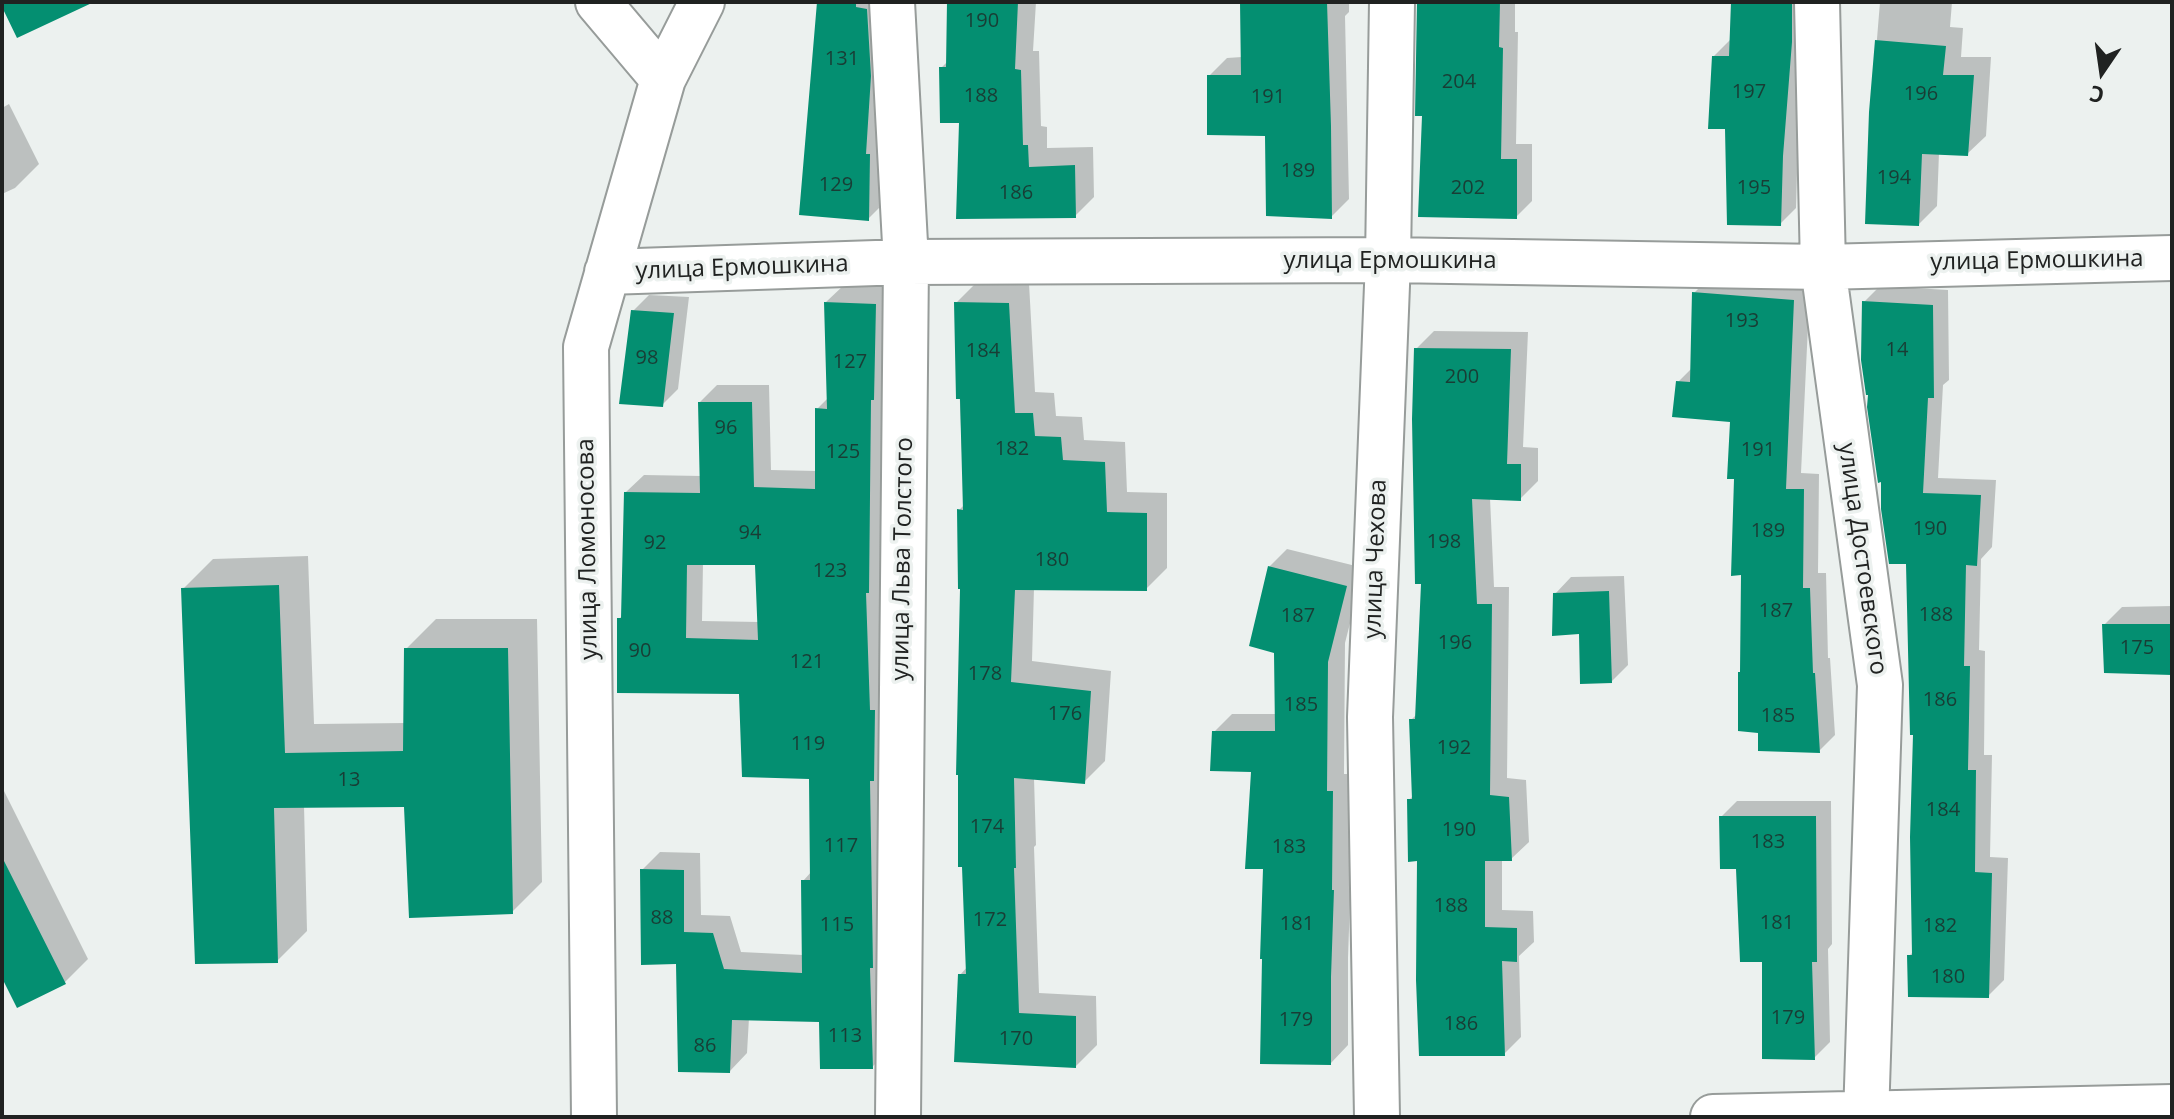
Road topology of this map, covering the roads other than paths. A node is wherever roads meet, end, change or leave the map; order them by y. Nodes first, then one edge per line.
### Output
1 (598, 2) edge
2 (702, 2) edge
3 (892, 2) edge
4 (1392, 2) edge
5 (1817, 2) edge
6 (663, 79) junction
7 (2172, 258) edge
8 (1388, 260) junction
9 (906, 262) junction
10 (1823, 267) junction
11 (607, 272) junction
12 (2172, 1107) edge
13 (1866, 1116) edge
14 (594, 1117) edge
15 (898, 1117) edge
16 (1377, 1117) edge
17 (1713, 1117) edge

1 - 6 street
2 - 6 street, улица Ломоносова
3 - 9 street, улица Льва Толстого
4 - 8 street, улица Чехова
5 - 10 street, улица Достоевского
6 - 11 street, улица Ломоносова
7 - 10 street, улица Ермошкина
8 - 9 street, улица Ермошкина
8 - 10 street, улица Ермошкина
8 - 16 street, улица Чехова
9 - 11 street, улица Ермошкина
9 - 15 street, улица Льва Толстого
10 - 13 street, улица Достоевского
11 - 14 street, улица Ломоносова
12 - 13 street
13 - 17 street

